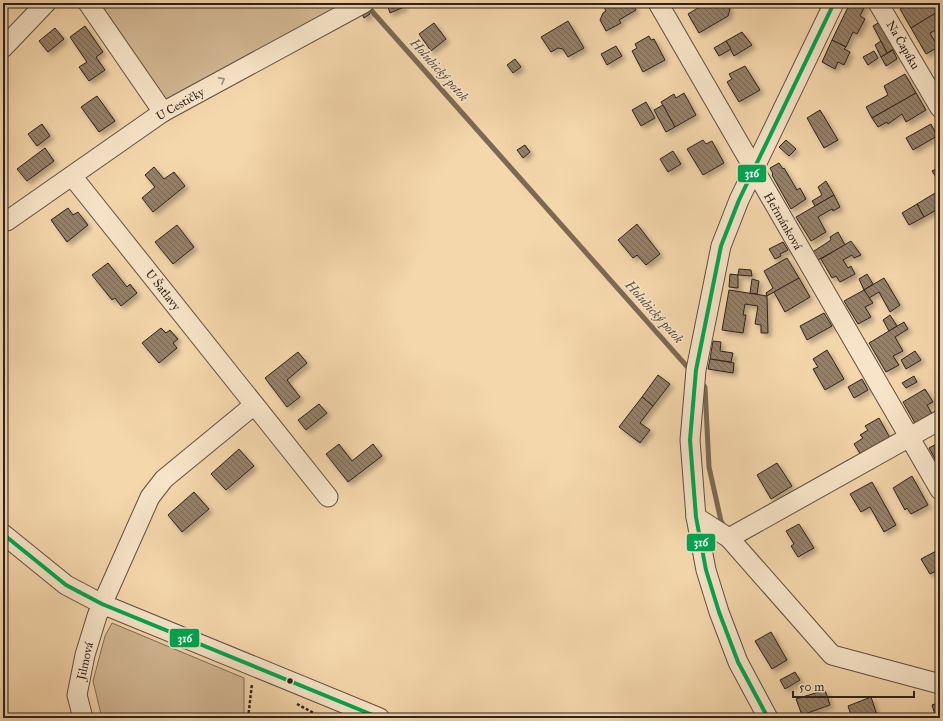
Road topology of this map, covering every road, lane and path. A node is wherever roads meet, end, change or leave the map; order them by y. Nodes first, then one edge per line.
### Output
1 (46, 3) edge
2 (88, 3) edge
3 (364, 3) edge
4 (658, 3) edge
5 (834, 3) edge
6 (878, 3) edge
7 (3, 48) edge
8 (940, 108) edge
9 (163, 112) junction
10 (754, 171) junction
11 (72, 176) junction
12 (5, 221) edge
13 (254, 405) junction
14 (940, 420) edge
15 (910, 438) junction
16 (940, 490) edge
17 (328, 497) dead end
18 (696, 517) junction
19 (3, 534) edge
20 (729, 538) junction
21 (102, 604) junction
22 (252, 676) junction
23 (940, 684) edge
24 (258, 688) dead end
25 (77, 695) junction
26 (296, 704) dead end
27 (67, 718) edge
28 (83, 718) edge
29 (248, 718) edge
30 (323, 718) edge
31 (380, 718) edge
32 (768, 718) edge

1 - 7 street
2 - 9 street
9 -> 3 street, U Cestičky
4 - 10 street, Heřmánková
5 - 10 street
6 - 8 street, Na Čapáku
9 - 11 street, U Cestičky
10 - 15 street, Heřmánková
10 - 18 street
11 - 12 street, U Cestičky
11 - 13 street, U Šatlavy
13 - 17 street, U Šatlavy
13 - 21 street
14 - 15 street
15 - 16 street, Heřmánková
15 - 20 street
18 - 20 street
18 - 32 street
19 - 21 street
20 - 23 street
21 - 22 street
21 - 25 street, Jilmová
22 - 24 path
22 - 29 path
22 - 31 street
25 - 27 street
25 - 28 street, Jilmová
26 - 30 path

